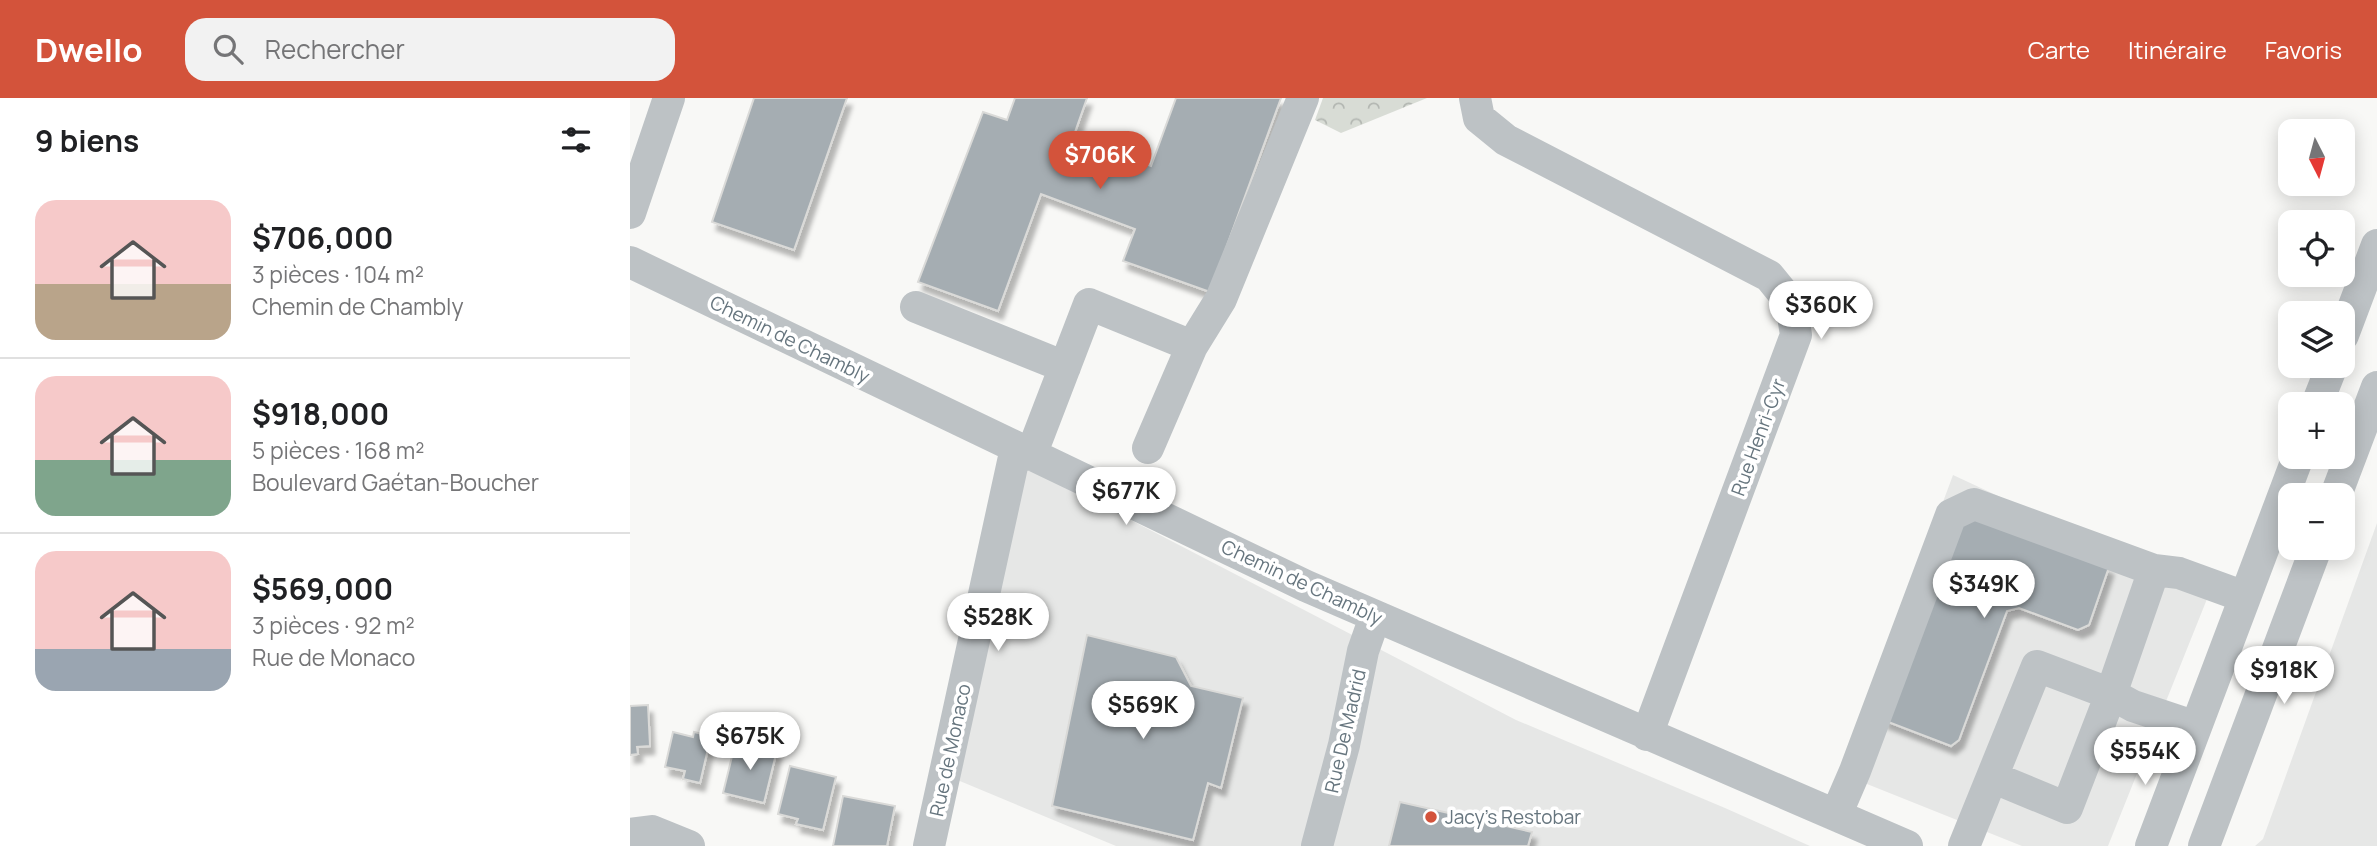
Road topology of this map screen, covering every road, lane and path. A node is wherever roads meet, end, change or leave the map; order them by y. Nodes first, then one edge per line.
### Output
1 (669, 98) edge
2 (1303, 98) edge
3 (1475, 98) edge
4 (630, 213) edge
5 (2377, 246) edge
6 (630, 262) edge
7 (2355, 304) edge
8 (916, 307) dead end
9 (1192, 346) junction
10 (1065, 367) junction
11 (2377, 387) edge
12 (1148, 447) dead end
13 (1024, 452) junction
14 (2293, 469) edge
15 (2341, 483) edge
16 (2311, 560) edge
17 (2154, 569) junction
18 (2245, 597) junction
19 (1375, 617) junction
20 (2111, 694) junction
21 (2196, 727) junction
22 (1647, 735) junction
23 (1993, 778) junction
24 (1841, 828) edge
25 (630, 834) edge
26 (689, 846) edge
27 (929, 846) edge
28 (1317, 846) edge
29 (1908, 846) edge
30 (1964, 846) edge
31 (2151, 846) edge
32 (2204, 846) edge

1 - 4 street
2 - 9 street
3 - 22 street, Rue Henri-Cyr
5 - 7 street
6 - 13 street, Chemin de Chambly
8 - 10 street
9 - 10 street, Rue de Monaco
9 - 12 street
10 - 13 street, Rue de Monaco
11 - 15 street
13 - 19 street, Chemin de Chambly
13 - 27 street, Rue de Monaco
14 - 18 street
16 - 32 street
17 - 18 street
17 - 20 street
17 - 24 street
18 - 21 street
19 - 22 street, Chemin de Chambly
19 - 28 street, Rue De Madrid
20 - 21 street
20 - 23 street
20 - 23 street
21 - 31 street
22 - 24 street, Chemin de Chambly
23 - 30 street
24 - 29 street, Chemin de Chambly
25 - 26 street

